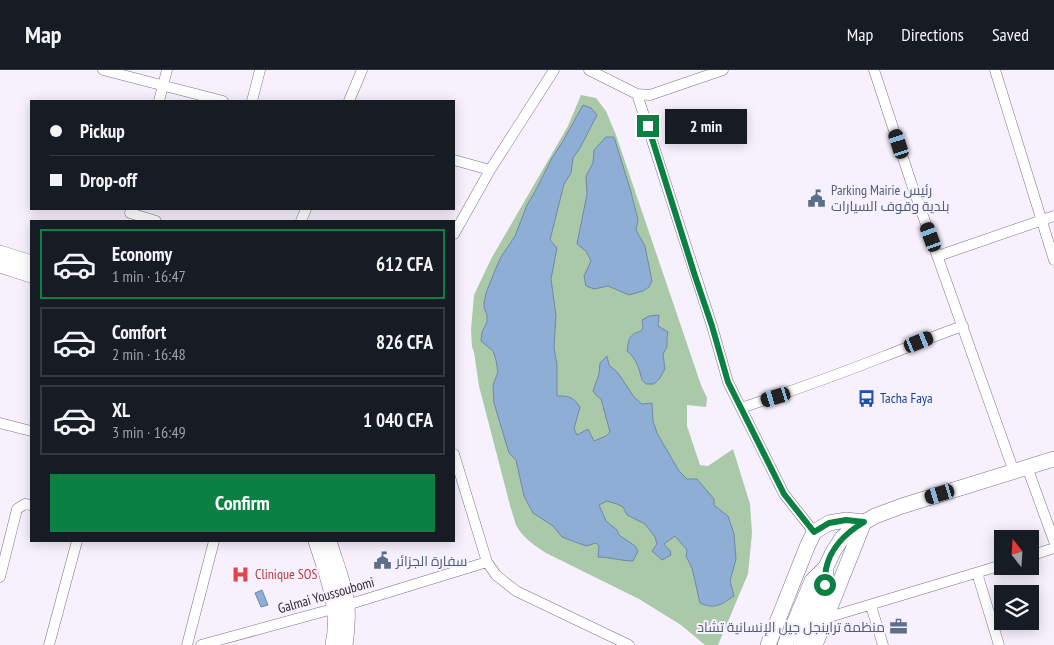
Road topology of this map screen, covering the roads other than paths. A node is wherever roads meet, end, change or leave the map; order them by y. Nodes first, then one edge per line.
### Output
1 (103, 70) edge
2 (167, 70) edge
3 (260, 70) edge
4 (362, 70) edge
5 (554, 70) edge
6 (589, 70) edge
7 (723, 70) edge
8 (874, 70) edge
9 (994, 70) edge
10 (163, 86) junction
11 (637, 94) junction
12 (159, 100) edge
13 (219, 100) edge
14 (252, 100) edge
15 (349, 100) edge
16 (455, 160) edge
17 (490, 170) junction
18 (130, 214) edge
19 (1054, 216) edge
20 (152, 220) edge
21 (1041, 220) junction
22 (455, 232) edge
23 (0, 253) edge
24 (938, 256) junction
25 (1054, 260) edge
26 (30, 263) edge
27 (0, 265) edge
28 (30, 275) edge
29 (963, 326) junction
30 (741, 408) junction
31 (0, 423) edge
32 (30, 430) edge
33 (455, 457) edge
34 (1054, 458) edge
35 (1021, 469) junction
36 (30, 505) edge
37 (864, 522) junction
38 (814, 532) junction
39 (1054, 541) edge
40 (77, 542) edge
41 (214, 542) edge
42 (316, 542) edge
43 (329, 542) edge
44 (1054, 548) edge
45 (1039, 553) edge
46 (487, 562) junction
47 (826, 568) junction
48 (994, 568) edge
49 (977, 573) junction
50 (0, 577) edge
51 (340, 606) junction
52 (871, 606) junction
53 (826, 618) junction
54 (49, 645) edge
55 (187, 645) edge
56 (201, 645) edge
57 (333, 645) edge
58 (345, 645) edge
59 (629, 645) edge
60 (768, 645) edge
61 (785, 645) edge
62 (801, 645) edge
63 (815, 645) edge
64 (883, 645) edge
65 (999, 645) edge

1 - 10 street
2 - 10 street
3 - 14 street
4 - 15 street
5 - 17 street
6 - 11 street
7 - 11 street
8 - 24 street
9 - 21 street
10 - 12 street
10 - 13 street
11 - 30 street
16 - 17 street
17 - 22 street
18 - 20 street
19 - 21 street
21 - 24 street
21 - 25 street
23 - 26 main road
24 - 29 street
27 - 28 main road
29 - 30 street
29 - 35 street
30 - 38 street
31 - 32 street
33 - 46 street
34 - 35 main road
35 - 37 main road
35 - 39 street
36 - 50 street
37 - 38 main road
37 - 47 main road
37 - 53 main road
38 - 60 main road
40 - 54 street
41 - 55 street
42 - 51 main road
43 - 51 main road
44 - 45 street
46 - 51 street, Galmai Youssoubomi
46 - 59 street
47 - 61 main road
47 - 62 main road
48 - 49 street
49 - 52 street
49 - 65 street
51 - 56 street, Galmai Youssoubomi
51 - 57 main road
51 - 58 main road
52 - 53 street
52 - 64 street
53 - 63 main road

